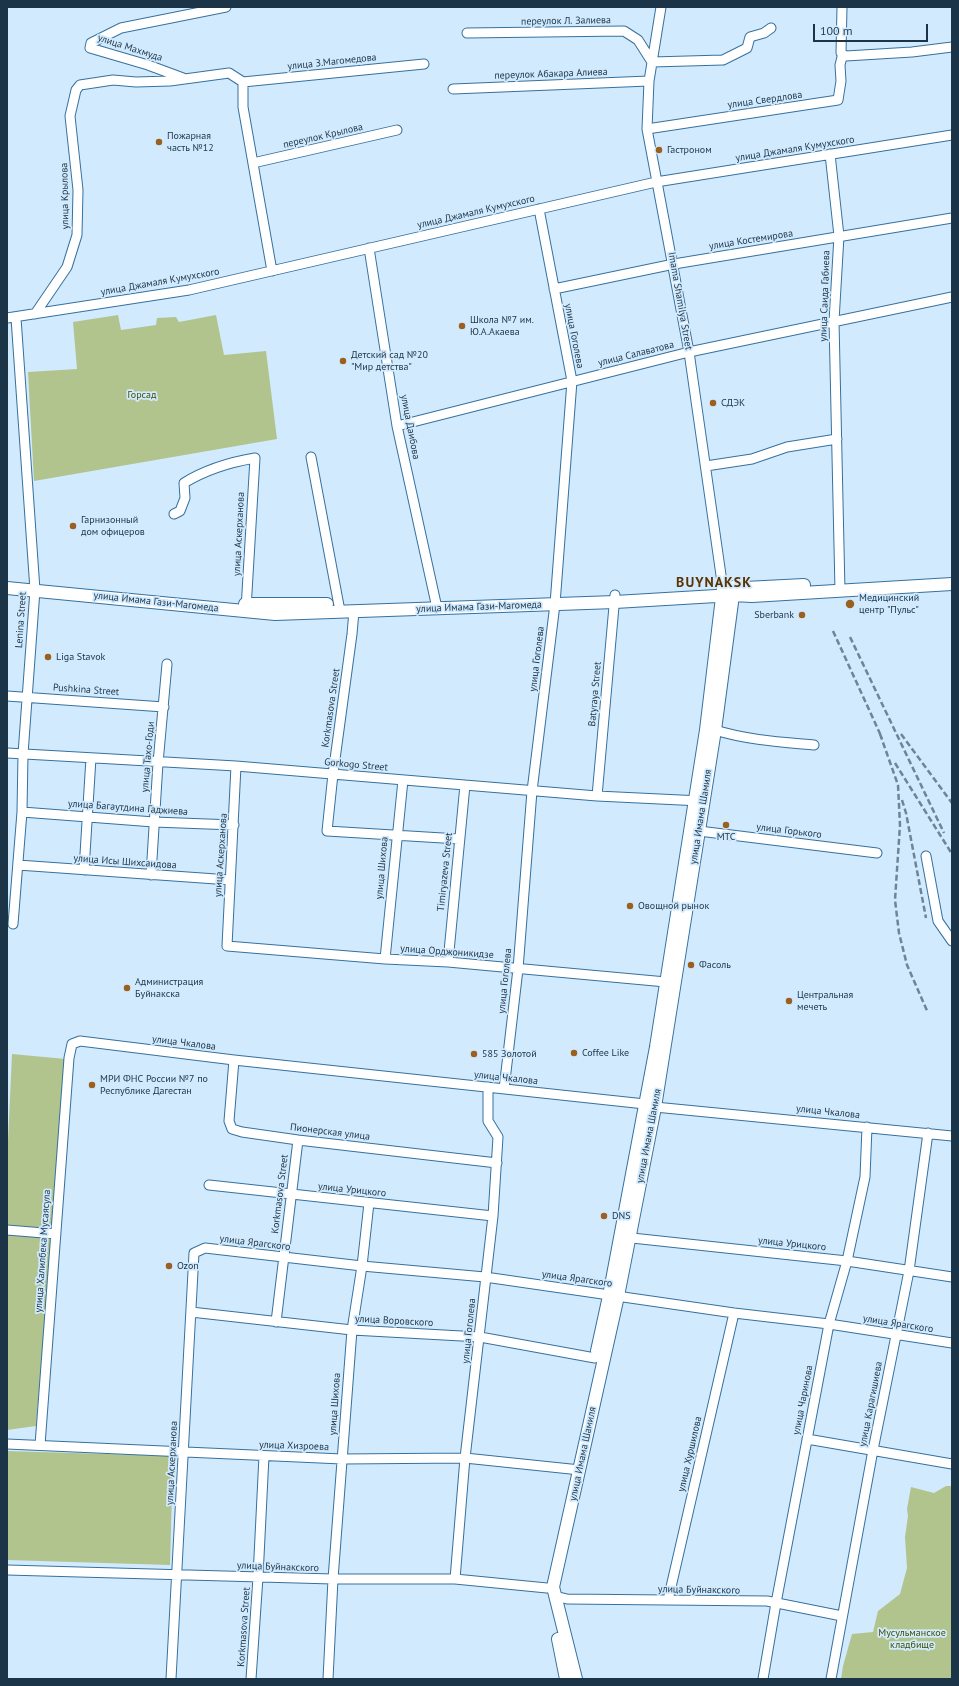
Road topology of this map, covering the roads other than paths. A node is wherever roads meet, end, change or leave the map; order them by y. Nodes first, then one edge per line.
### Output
1 (226, 7) edge
2 (662, 7) edge
3 (842, 7) edge
4 (772, 28) dead end
5 (467, 34) dead end
6 (952, 47) edge
7 (846, 56) junction
8 (652, 62) junction
9 (424, 64) dead end
10 (186, 79) junction
11 (649, 81) junction
12 (244, 82) junction
13 (454, 89) dead end
14 (647, 129) junction
15 (397, 130) dead end
16 (952, 135) edge
17 (830, 154) junction
18 (253, 163) junction
19 (656, 182) junction
20 (539, 209) junction
21 (952, 218) edge
22 (839, 236) junction
23 (369, 248) junction
24 (674, 264) junction
25 (272, 271) junction
26 (554, 289) junction
27 (952, 297) edge
28 (35, 314) junction
29 (12, 318) edge
30 (834, 321) junction
31 (689, 352) junction
32 (572, 381) junction
33 (397, 426) junction
34 (837, 439) junction
35 (311, 457) dead end
36 (706, 466) junction
37 (174, 514) dead end
38 (952, 577) edge
39 (7, 582) edge
40 (952, 584) edge
41 (840, 587) junction
42 (7, 588) edge
43 (34, 588) junction
44 (728, 592) junction
45 (615, 598) junction
46 (555, 600) junction
47 (436, 604) junction
48 (246, 607) junction
49 (339, 608) junction
50 (354, 611) junction
51 (167, 664) dead end
52 (7, 696) edge
53 (27, 697) junction
54 (164, 707) junction
55 (715, 730) junction
56 (814, 745) dead end
57 (7, 753) edge
58 (24, 754) junction
59 (91, 758) junction
60 (158, 763) junction
61 (236, 766) junction
62 (333, 774) junction
63 (403, 780) junction
64 (465, 785) junction
65 (532, 791) junction
66 (597, 796) junction
67 (699, 800) junction
68 (22, 812) junction
69 (87, 817) junction
70 (154, 822) junction
71 (234, 825) junction
72 (699, 831) junction
73 (396, 835) junction
74 (459, 839) junction
75 (877, 853) dead end
76 (926, 856) dead end
77 (18, 865) junction
78 (84, 870) junction
79 (151, 875) junction
80 (230, 880) junction
81 (13, 924) dead end
82 (952, 941) edge
83 (227, 946) joint
84 (385, 958) junction
85 (448, 962) junction
86 (518, 969) junction
87 (666, 982) junction
88 (69, 1058) joint
89 (234, 1060) junction
90 (488, 1087) junction
91 (504, 1089) junction
92 (650, 1105) junction
93 (868, 1127) junction
94 (928, 1133) junction
95 (952, 1136) edge
96 (298, 1140) junction
97 (497, 1163) junction
98 (209, 1185) dead end
99 (291, 1195) junction
100 (369, 1203) junction
101 (493, 1216) junction
102 (7, 1230) edge
103 (56, 1234) junction
104 (629, 1240) junction
105 (199, 1250) joint
106 (284, 1257) junction
107 (847, 1261) junction
108 (362, 1266) junction
109 (909, 1271) junction
110 (485, 1277) junction
111 (952, 1277) edge
112 (613, 1296) junction
113 (191, 1312) junction
114 (734, 1313) junction
115 (276, 1322) junction
116 (829, 1324) junction
117 (352, 1330) junction
118 (896, 1334) junction
119 (480, 1337) junction
120 (952, 1343) edge
121 (595, 1358) junction
122 (807, 1439) junction
123 (7, 1444) edge
124 (40, 1446) junction
125 (873, 1450) junction
126 (183, 1452) junction
127 (264, 1456) junction
128 (465, 1458) junction
129 (342, 1459) junction
130 (952, 1464) edge
131 (576, 1470) junction
132 (7, 1570) edge
133 (176, 1575) junction
134 (258, 1577) junction
135 (333, 1579) junction
136 (456, 1579) junction
137 (551, 1592) junction
138 (668, 1600) junction
139 (776, 1603) junction
140 (842, 1616) junction
141 (171, 1679) edge
142 (251, 1679) edge
143 (328, 1679) edge
144 (566, 1679) edge
145 (576, 1679) edge
146 (763, 1679) edge
147 (831, 1679) edge

1 - 10 street, улица Махмуда
2 - 8 street, Imama Shamilya Street
3 - 7 street
4 - 8 street
5 - 8 street, переулок Л. Залиева
6 - 7 street
7 - 14 street, улица Свердлова
8 - 11 street, Imama Shamilya Street
9 - 12 street, улица З.Магомедова
10 - 12 street
10 - 28 street, улица Крылова
11 - 13 street, переулок Абакара Алиева
11 - 14 street, Imama Shamilya Street
12 - 18 street
14 - 19 street, Imama Shamilya Street
15 - 18 street, переулок Крылова
16 - 17 street, улица Джамаля Кумухского
17 - 19 street, улица Джамаля Кумухского
17 - 22 street, улица Саида Габиева
18 - 25 street
19 - 20 street, улица Джамаля Кумухского
19 - 24 street, Imama Shamilya Street
20 - 23 street, улица Джамаля Кумухского
20 - 26 street, улица Гоголева
21 - 22 street, улица Костемирова
22 - 24 street, улица Костемирова
22 - 30 street, улица Саида Габиева
23 - 25 street, улица Джамаля Кумухского
23 - 33 street, улица Даибова
24 - 26 street, улица Костемирова
24 - 31 street, Imama Shamilya Street
25 - 28 street, улица Джамаля Кумухского
26 - 32 street, улица Гоголева
27 - 30 street, улица Салаватова
28 - 29 street, улица Джамаля Кумухского
29 - 43 street, Lenina Street
30 - 31 street, улица Салаватова
30 - 34 street, улица Саида Габиева
31 - 32 street, улица Салаватова
31 - 36 street, Imama Shamilya Street
32 - 33 street, улица Салаватова
32 - 46 street, улица Гоголева
33 - 47 street, улица Даибова
34 - 36 street
34 - 41 street, улица Саида Габиева
35 - 49 street
36 - 44 street, Imama Shamilya Street
37 - 48 street, улица Аскерханова
38 - 41 main road
39 - 43 main road
40 - 41 main road
41 - 44 main road
42 - 43 main road
43 - 48 main road
43 - 53 street, Lenina Street
44 - 45 main road
44 - 55 main road, улица Имама Шамиля
44 - 67 main road, улица Имама Шамиля
45 - 46 main road
45 - 66 street, Batyraya Street
46 - 47 main road
46 - 65 street, улица Гоголева
47 - 49 main road
47 - 50 main road, улица Имама Гази-Магомеда
48 - 49 main road
49 - 50 main road, улица Имама Гази-Магомеда
50 - 62 street, Korkmasova Street
51 - 54 street, улица Тахо-Годи
52 - 53 street, Pushkina Street
53 - 54 street, Pushkina Street
53 - 58 street, Lenina Street
54 - 60 street, улица Тахо-Годи
55 - 56 street
55 - 67 main road, улица Имама Шамиля
57 - 58 street, Gorkogo Street
58 - 59 street, Gorkogo Street
58 - 68 street, Lenina Street
59 - 60 street, Gorkogo Street
59 - 69 street
60 - 61 street, Gorkogo Street
60 - 70 street, улица Тахо-Годи
61 - 62 street, Gorkogo Street
61 - 71 street, улица Аскерханова
62 - 63 street, Gorkogo Street
62 - 73 street, Korkmasova Street
63 - 64 street, Gorkogo Street
63 - 73 street, улица Шихова
64 - 65 street, Gorkogo Street
64 - 74 street, Timiryazeva Street
65 - 66 street, Gorkogo Street
65 - 86 street, улица Гоголева
66 - 67 street, Gorkogo Street
67 - 72 main road, улица Имама Шамиля
67 - 87 main road, улица Имама Шамиля
68 - 69 street, улица Багаутдина Гаджиева
68 - 77 street, Lenina Street
69 - 70 street, улица Багаутдина Гаджиева
69 - 78 street
70 - 71 street, улица Багаутдина Гаджиева
70 - 79 street, улица Тахо-Годи
71 - 80 street, улица Аскерханова
72 - 75 street, улица Горького
72 - 92 main road, улица Имама Шамиля
73 - 74 street
73 - 84 street, улица Шихова
74 - 85 street, Timiryazeva Street
76 - 82 street
77 - 78 street, улица Исы Шихсаидова
77 - 81 street, Lenina Street
78 - 79 street, улица Исы Шихсаидова
79 - 80 street, улица Исы Шихсаидова
80 - 83 street, улица Аскерханова
83 - 84 street, улица Орджоникидзе
84 - 85 street, улица Орджоникидзе
85 - 86 street, улица Орджоникидзе
86 - 87 street, улица Орджоникидзе
86 - 91 street, улица Гоголева
87 - 92 main road, улица Имама Шамиля
88 - 89 street, улица Чкалова
88 - 103 street, улица Халилбека Мусаясула
89 - 90 street, улица Чкалова
89 - 96 street, Пионерская улица
90 - 91 street, улица Чкалова
90 - 97 street, улица Гоголева
91 - 92 street, улица Чкалова
92 - 93 street, улица Чкалова
92 - 104 main road, улица Имама Шамиля
92 - 112 main road, улица Имама Шамиля
93 - 94 street, улица Чкалова
93 - 107 street, улица Чаринова
94 - 95 street, улица Чкалова
94 - 109 street, улица Карагишиева
96 - 97 street, Пионерская улица
96 - 99 street, Korkmasova Street
97 - 101 street, улица Гоголева
98 - 99 street, улица Урицкого
99 - 100 street, улица Урицкого
99 - 106 street, Korkmasova Street
100 - 101 street, улица Урицкого
100 - 108 street, улица Шихова
101 - 110 street, улица Гоголева
102 - 103 street
103 - 124 street, улица Халилбека Мусаясула
104 - 107 street, улица Урицкого
104 - 112 main road, улица Имама Шамиля
105 - 106 street, улица Ярагского
105 - 113 street, улица Аскерханова
106 - 108 street, улица Ярагского
106 - 115 street, Korkmasova Street
107 - 109 street, улица Урицкого
107 - 116 street, улица Чаринова
108 - 110 street, улица Ярагского
108 - 117 street, улица Шихова
109 - 111 street, улица Урицкого
109 - 118 street, улица Карагишиева
110 - 112 street, улица Ярагского
110 - 119 street, улица Гоголева
112 - 114 street, улица Ярагского
112 - 121 main road, улица Имама Шамиля
112 - 131 main road, улица Имама Шамиля
113 - 115 street, улица Воровского
113 - 126 street, улица Аскерханова
114 - 116 street, улица Ярагского
114 - 138 street, улица Хуршилова
115 - 117 street, улица Воровского
116 - 118 street, улица Ярагского
116 - 122 street, улица Чаринова
117 - 119 street, улица Воровского
117 - 129 street, улица Шихова
118 - 120 street, улица Ярагского
118 - 125 street, улица Карагишиева
119 - 121 street, улица Воровского
119 - 128 street, улица Гоголева
121 - 131 main road, улица Имама Шамиля
122 - 125 street
122 - 139 street, улица Чаринова
123 - 124 street, улица Хизроева
124 - 126 street, улица Хизроева
125 - 130 street
125 - 140 street, улица Карагишиева
126 - 127 street, улица Хизроева
126 - 133 street, улица Аскерханова
127 - 129 street, улица Хизроева
127 - 134 street, Korkmasova Street
128 - 129 street, улица Хизроева
128 - 131 street, улица Хизроева
128 - 136 street, улица Гоголева
129 - 135 street, улица Шихова
131 - 137 main road, улица Имама Шамиля
132 - 133 street, улица Буйнакского
133 - 134 street, улица Буйнакского
133 - 141 street, улица Аскерханова
134 - 135 street, улица Буйнакского
134 - 142 street, Korkmasova Street
135 - 136 street, улица Буйнакского
135 - 143 street, улица Шихова
136 - 137 street, улица Буйнакского
137 - 138 street, улица Буйнакского
137 - 144 main road, улица Имама Шамиля
137 - 145 main road, улица Имама Шамиля
138 - 139 street, улица Буйнакского
139 - 140 street, улица Буйнакского
139 - 146 street, улица Чаринова
140 - 147 street, улица Карагишиева

